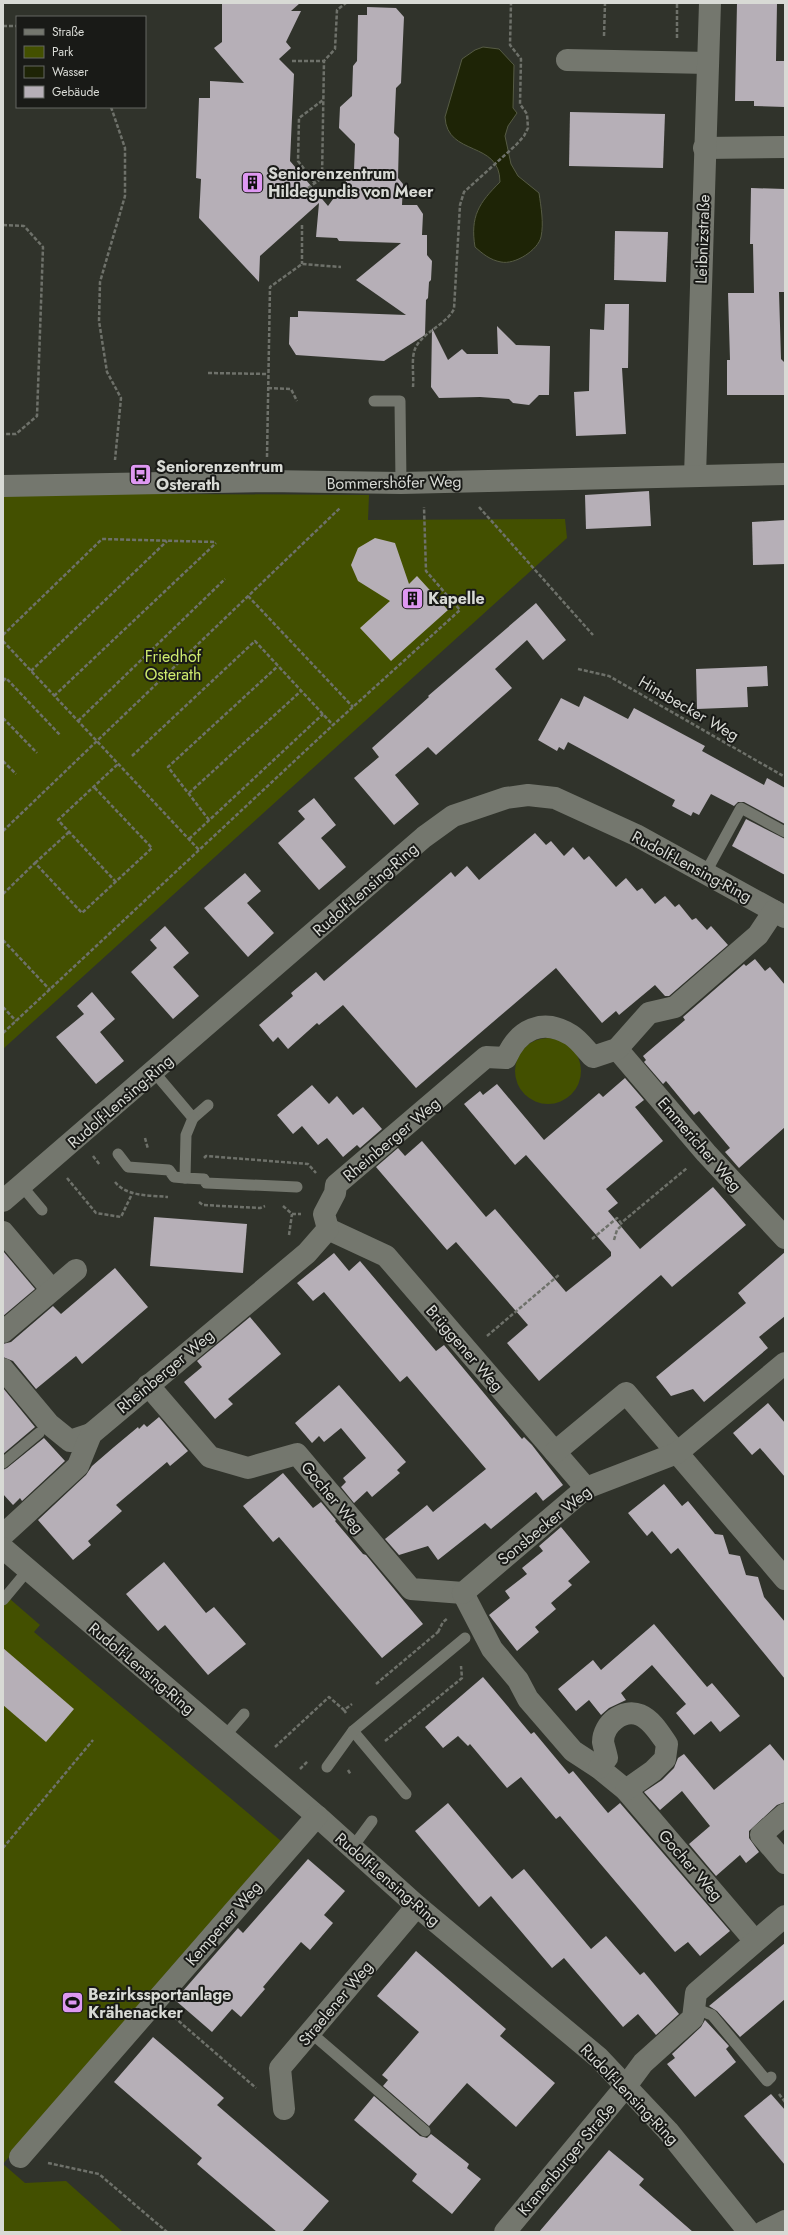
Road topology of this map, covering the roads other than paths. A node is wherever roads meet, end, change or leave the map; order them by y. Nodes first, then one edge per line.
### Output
1 (710, 3) edge
2 (567, 60) dead end
3 (708, 63) junction
4 (785, 147) edge
5 (704, 148) junction
6 (374, 401) dead end
7 (785, 474) edge
8 (695, 476) junction
9 (402, 483) junction
10 (3, 486) edge
11 (785, 832) edge
12 (706, 872) junction
13 (779, 914) edge
14 (617, 1049) junction
15 (154, 1072) junction
16 (208, 1105) dead end
17 (193, 1118) junction
18 (118, 1154) dead end
19 (185, 1178) junction
20 (21, 1185) junction
21 (297, 1187) dead end
22 (3, 1201) edge
23 (42, 1210) dead end
24 (328, 1230) junction
25 (3, 1232) edge
26 (785, 1238) edge
27 (76, 1270) dead end
28 (52, 1290) junction
29 (3, 1332) edge
30 (785, 1362) edge
31 (3, 1369) edge
32 (148, 1385) junction
33 (39, 1433) dead end
34 (91, 1434) junction
35 (555, 1452) junction
36 (677, 1453) junction
37 (3, 1463) edge
38 (586, 1488) junction
39 (3, 1535) edge
40 (3, 1548) edge
41 (28, 1570) junction
42 (785, 1579) edge
43 (3, 1600) edge
44 (467, 1617) junction
45 (244, 1714) dead end
46 (353, 1731) junction
47 (224, 1737) junction
48 (327, 1767) dead end
49 (599, 1768) junction
50 (626, 1790) junction
51 (406, 1794) dead end
52 (785, 1814) edge
53 (317, 1816) junction
54 (372, 1821) dead end
55 (352, 1848) junction
56 (785, 1863) edge
57 (417, 1906) junction
58 (785, 1916) edge
59 (755, 1941) junction
60 (694, 2008) junction
61 (310, 2032) junction
62 (771, 2077) dead end
63 (626, 2086) junction
64 (284, 2109) road end
65 (425, 2131) dead end
66 (20, 2157) road end
67 (785, 2221) edge
68 (506, 2232) edge
69 (749, 2232) edge
70 (763, 2232) edge

1 - 3 street, Leibnizstraße
2 - 3 street
3 - 5 street, Leibnizstraße
4 - 5 street
5 - 8 street, Leibnizstraße
6 - 9 lane
7 - 8 street, Bommershöfer Weg
8 - 9 street, Bommershöfer Weg
9 - 10 street, Bommershöfer Weg
11 - 12 lane
12 - 13 street, Rudolf-Lensing-Ring
12 - 15 street, Rudolf-Lensing-Ring
13 - 14 street, Rheinberger Weg
14 - 24 street, Rheinberger Weg
14 - 26 street, Emmericher Weg
15 - 17 lane
15 - 20 street, Rudolf-Lensing-Ring
16 - 17 lane
17 - 19 lane
18 - 19 lane
19 - 21 lane
20 - 22 street, Rudolf-Lensing-Ring
20 - 23 lane
24 - 32 street, Rheinberger Weg
24 - 35 street, Brüggener Weg
25 - 28 street
27 - 28 street
28 - 29 street
30 - 36 street, Sonsbecker Weg
31 - 34 street
32 - 34 street, Rheinberger Weg
32 - 44 street, Gocher Weg
33 - 37 lane
34 - 39 street, Rheinberger Weg
35 - 36 street
35 - 38 street, Brüggener Weg
36 - 38 street, Sonsbecker Weg
36 - 42 street
38 - 44 street, Sonsbecker Weg
40 - 41 street, Rudolf-Lensing-Ring
41 - 43 lane
41 - 47 street, Rudolf-Lensing-Ring
44 - 46 lane
44 - 49 street, Gocher Weg
45 - 47 lane
46 - 48 lane
46 - 51 lane
47 - 53 street, Rudolf-Lensing-Ring
49 - 50 street, Gocher Weg
49 - 50 street
50 - 59 street, Gocher Weg
52 - 56 street
53 - 55 street, Rudolf-Lensing-Ring
53 - 66 street, Kempener Weg
54 - 55 lane
55 - 57 street, Rudolf-Lensing-Ring
57 - 61 street, Straelener Weg
57 - 63 street, Rudolf-Lensing-Ring
58 - 59 street, Kranenburger Straße
59 - 60 street, Kranenburger Straße
60 - 62 lane
60 - 63 street, Kranenburger Straße
61 - 64 street, Straelener Weg
61 - 65 lane
63 - 68 street, Kranenburger Straße
63 - 69 street, Rudolf-Lensing-Ring
67 - 70 street

